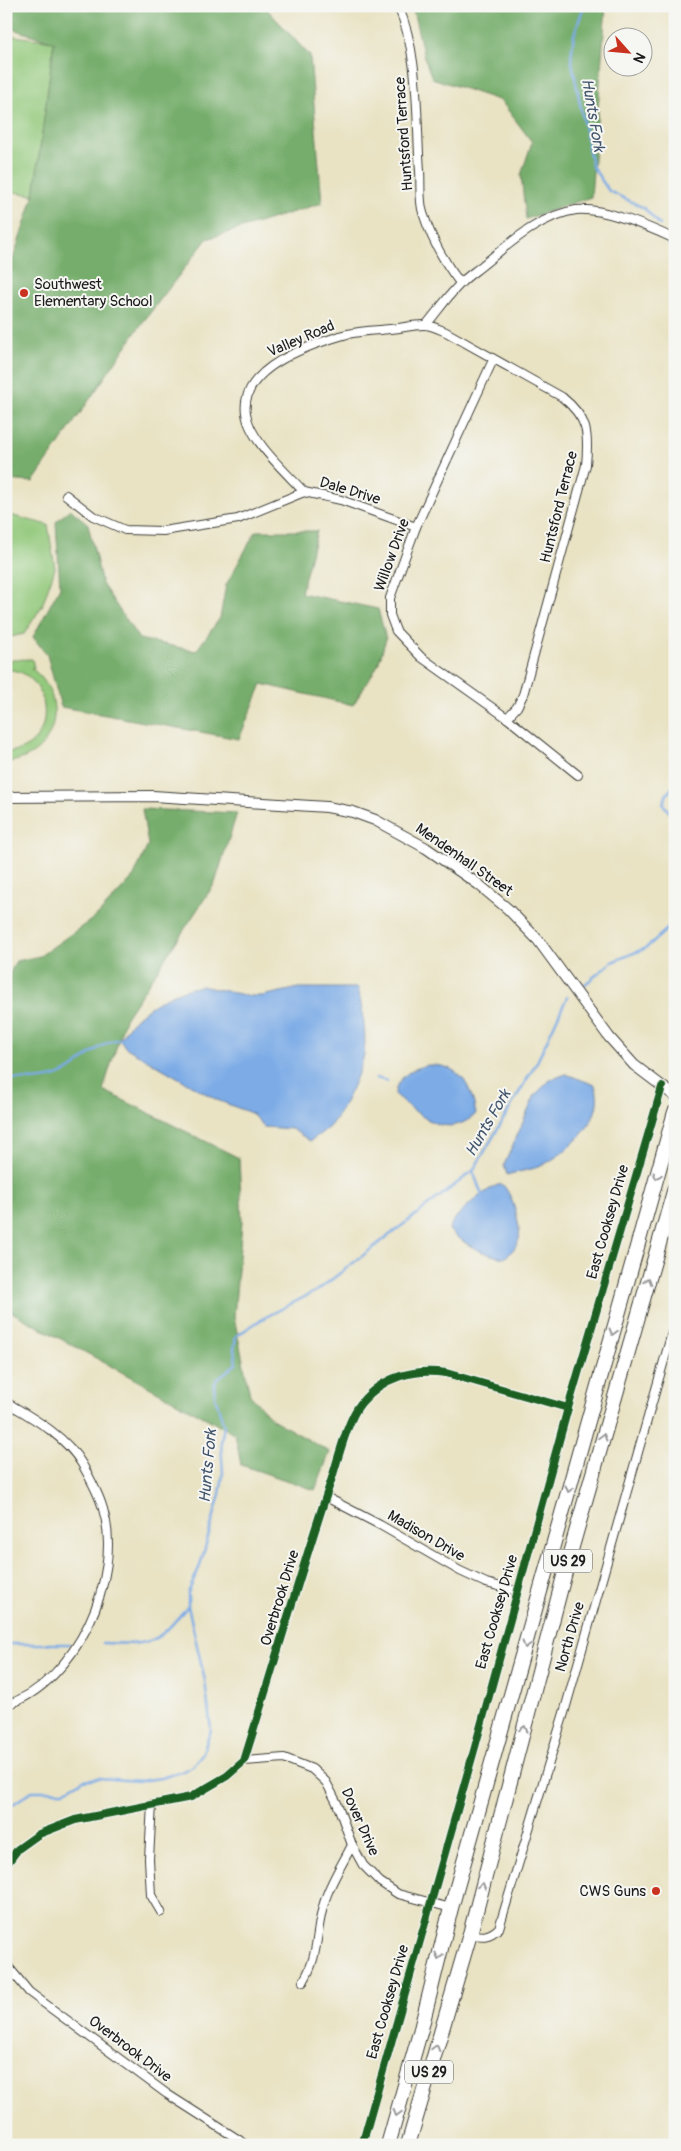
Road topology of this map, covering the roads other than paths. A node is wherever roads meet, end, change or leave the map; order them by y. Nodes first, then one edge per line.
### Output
1 (398, 6) edge
2 (675, 239) edge
3 (460, 283) junction
4 (426, 325) junction
5 (493, 360) junction
6 (304, 492) junction
7 (66, 494) dead end
8 (416, 527) junction
9 (507, 718) junction
10 (578, 775) dead end
11 (6, 797) edge
12 (662, 1087) junction
13 (675, 1096) edge
14 (675, 1112) edge
15 (675, 1188) edge
16 (675, 1322) edge
17 (6, 1402) edge
18 (568, 1408) junction
19 (326, 1497) junction
20 (517, 1591) junction
21 (6, 1704) edge
22 (244, 1761) junction
23 (152, 1804) junction
24 (352, 1845) junction
25 (6, 1865) edge
26 (429, 1903) junction
27 (451, 1908) junction
28 (161, 1912) dead end
29 (470, 1934) junction
30 (6, 1964) edge
31 (304, 1982) dead end
32 (247, 2145) edge
33 (362, 2145) edge
34 (388, 2145) edge
35 (408, 2145) edge

1 - 3 street, Huntsford Terrace
2 - 3 street
3 - 4 street
4 - 5 street, Huntsford Terrace
4 - 6 street, Valley Road
5 - 8 street, Willow Drive
5 - 9 street, Huntsford Terrace
6 - 7 street
6 - 8 street, Dale Drive
8 - 9 street, Willow Drive
9 - 10 street, Willow Drive
11 - 12 street, Mendenhall Street
12 - 13 street, Mendenhall Street
12 - 18 street, East Cooksey Drive
14 -> 27 highway, US 29
29 -> 15 highway, US 29
16 - 29 street, North Drive
17 - 21 street
18 - 19 street, Overbrook Drive
18 - 20 street, East Cooksey Drive
19 - 20 street, Madison Drive
19 - 22 street, Overbrook Drive
20 - 26 street, East Cooksey Drive
22 - 23 street
22 - 24 street, Dover Drive
23 - 25 street
23 - 28 street
24 - 26 street, Dover Drive
24 - 31 street
26 - 27 street, Dover Drive
26 - 33 street, East Cooksey Drive
27 -> 34 highway, US 29
35 -> 29 highway, US 29
30 - 32 street, Overbrook Drive

